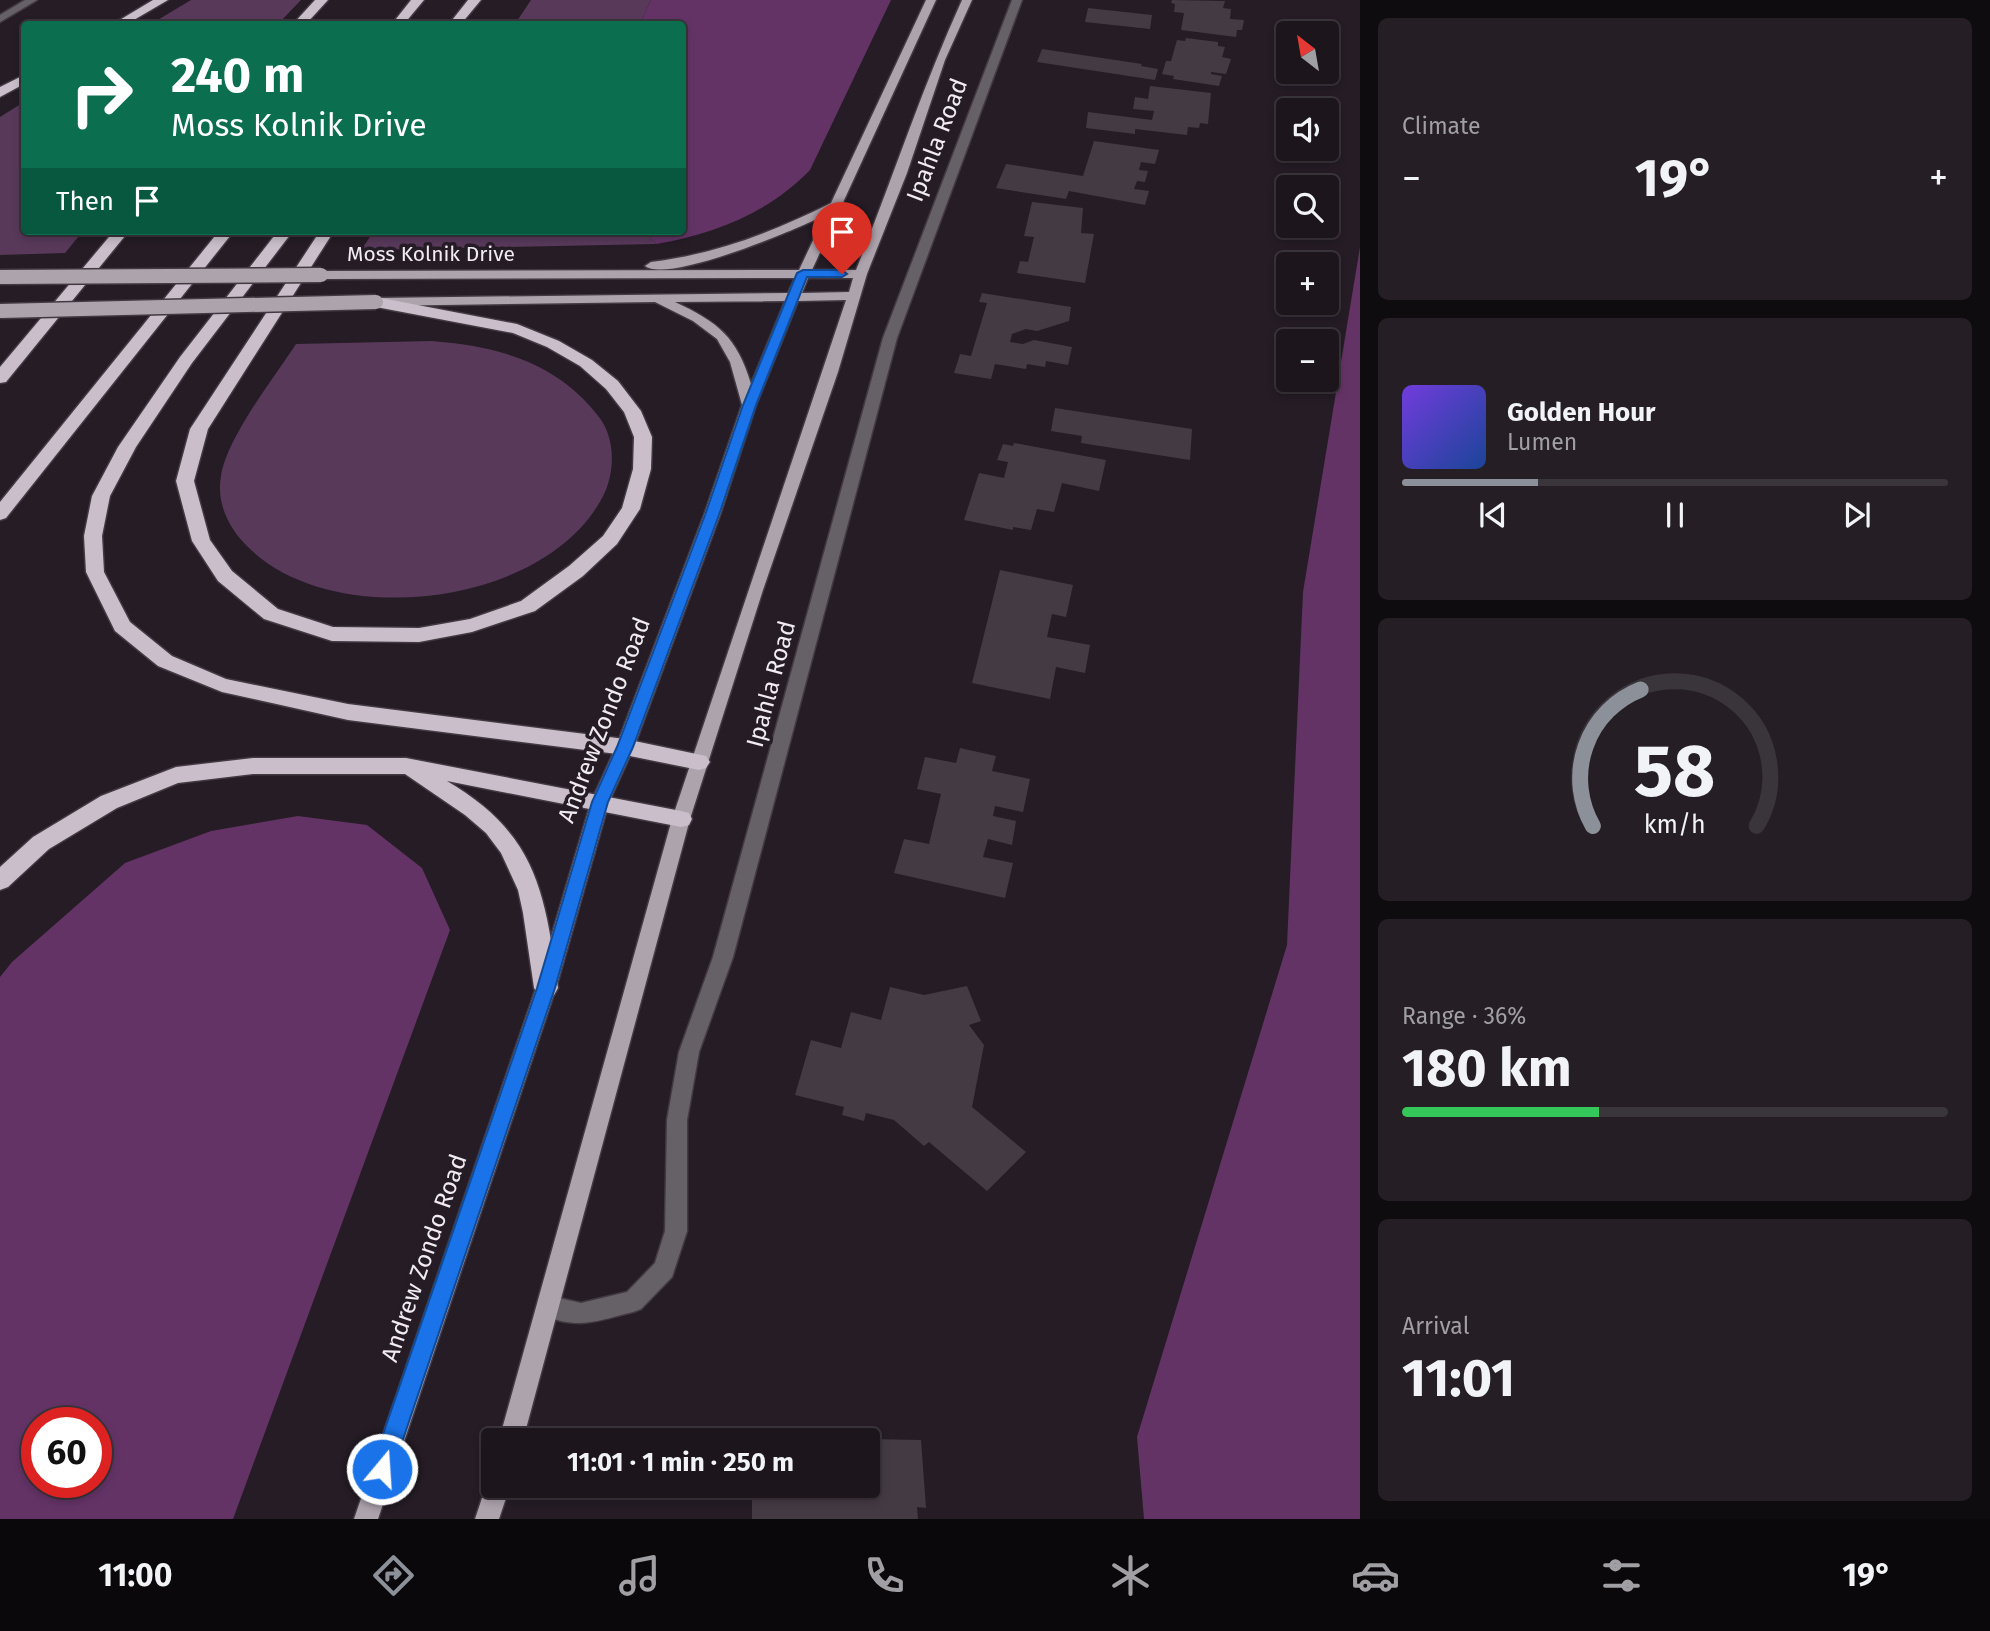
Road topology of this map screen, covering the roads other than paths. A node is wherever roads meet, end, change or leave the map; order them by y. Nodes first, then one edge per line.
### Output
1 (33, 0) edge
2 (162, 0) edge
3 (322, 0) edge
4 (418, 0) edge
5 (475, 0) edge
6 (485, 0) edge
7 (931, 0) edge
8 (967, 0) edge
9 (1017, 0) edge
10 (3, 15) edge
11 (124, 21) edge
12 (302, 21) edge
13 (400, 21) edge
14 (458, 21) edge
15 (470, 21) edge
16 (21, 81) edge
17 (0, 93) edge
18 (836, 205) junction
19 (119, 235) edge
20 (224, 235) edge
21 (283, 235) edge
22 (324, 235) edge
23 (803, 273) junction
24 (861, 274) junction
25 (550, 275) junction
26 (0, 277) edge
27 (854, 296) junction
28 (654, 297) junction
29 (793, 297) junction
30 (376, 302) joint
31 (430, 306) junction
32 (0, 311) edge
33 (0, 378) edge
34 (749, 405) junction
35 (0, 514) edge
36 (625, 747) junction
37 (699, 762) junction
38 (406, 766) junction
39 (600, 802) junction
40 (681, 819) junction
41 (0, 881) edge
42 (546, 988) junction
43 (550, 1307) junction
44 (515, 1428) edge
45 (494, 1498) edge
46 (366, 1519) edge
47 (487, 1519) edge

1 - 10 street
2 - 11 highway
3 - 12 highway
4 - 13 highway
5 - 14 highway
6 - 15 highway
7 - 18 main road, Andrew Zondo Road
8 - 24 main road
9 - 43 street, Ipahla Road
16 - 17 highway
18 - 23 main road, Andrew Zondo Road
18 - 25 main road
19 - 33 highway
20 - 35 highway
21 - 36 highway
22 - 31 highway
23 - 24 main road, Moss Kolnik Drive
23 - 25 main road, Moss Kolnik Drive
23 - 29 main road, Andrew Zondo Road
24 - 27 main road
25 - 26 main road, Moss Kolnik Drive, bridge
27 - 29 main road, Moss Kolnik Drive
27 - 37 main road
28 - 29 main road, Moss Kolnik Drive
28 - 31 main road, Moss Kolnik Drive
28 - 34 main road
29 - 34 main road, Andrew Zondo Road
30 - 31 highway
30 - 32 main road, Moss Kolnik Drive, bridge
34 - 36 main road, Andrew Zondo Road
36 - 37 highway
36 - 39 main road, Andrew Zondo Road
37 - 40 main road
38 - 39 highway
38 - 41 highway
38 - 42 highway
39 - 40 highway
39 - 42 main road, Andrew Zondo Road
40 - 43 main road
42 - 46 main road, Andrew Zondo Road
43 - 44 main road
45 - 47 main road

